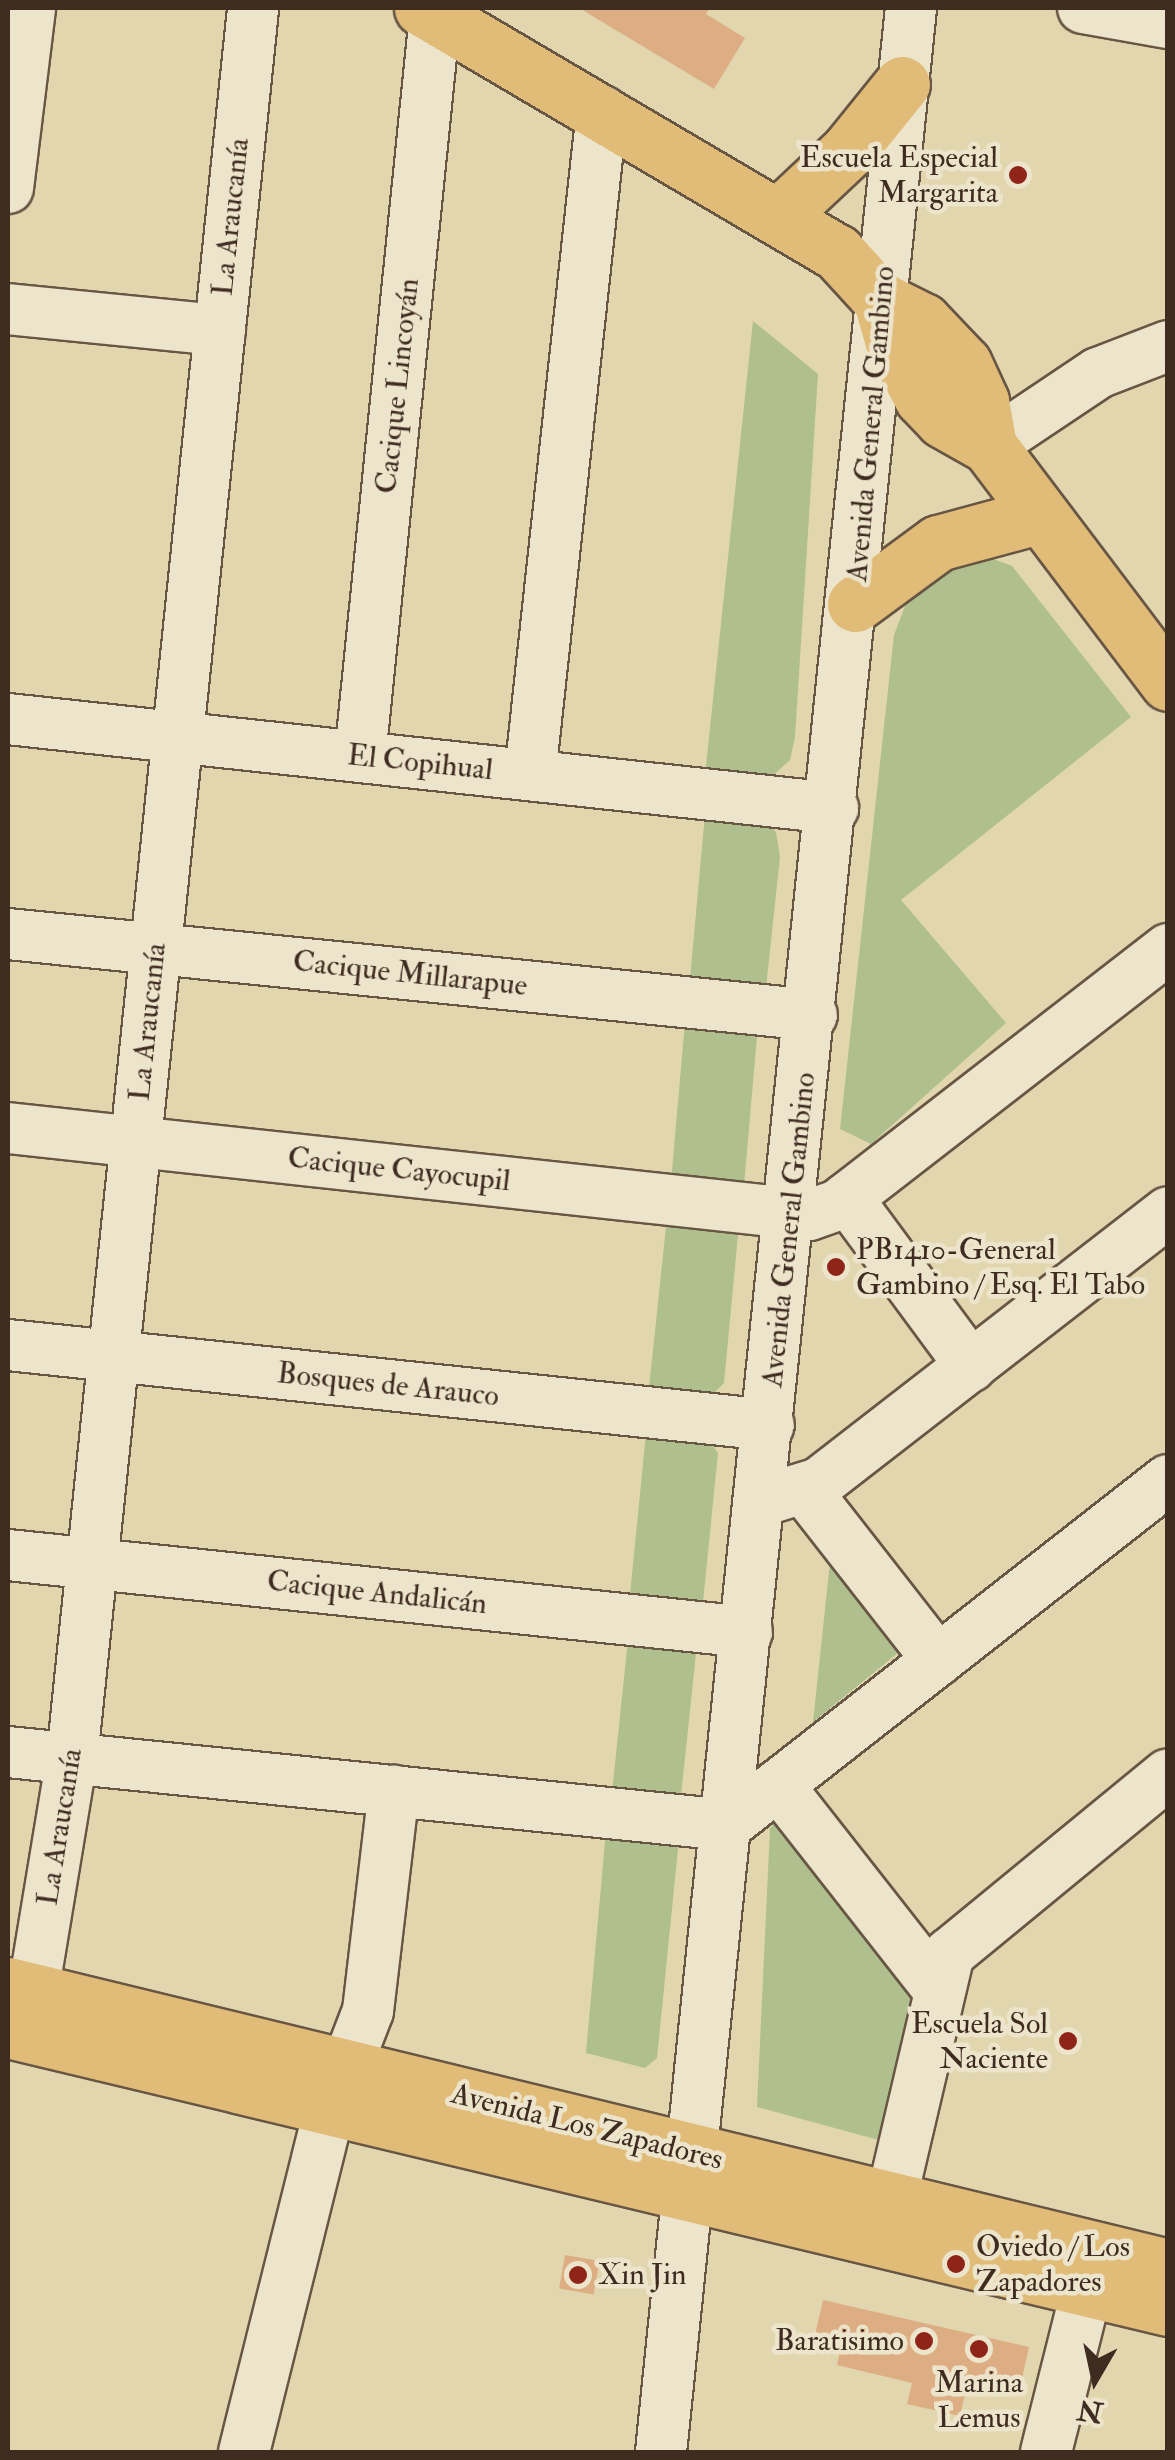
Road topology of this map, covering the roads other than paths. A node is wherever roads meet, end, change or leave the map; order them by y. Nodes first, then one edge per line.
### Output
1 (30, 8) edge
2 (253, 8) edge
3 (1082, 8) edge
4 (907, 11) edge
5 (429, 12) edge
6 (1168, 23) edge
7 (902, 84) junction
8 (602, 111) junction
9 (8, 188) edge
10 (780, 215) junction
11 (881, 300) junction
12 (8, 309) edge
13 (220, 330) junction
14 (1168, 346) edge
15 (989, 446) junction
16 (1038, 516) junction
17 (855, 604) junction
18 (1168, 683) edge
19 (8, 719) edge
20 (178, 737) junction
21 (360, 757) junction
22 (530, 775) junction
23 (833, 808) junction
24 (8, 934) edge
25 (156, 948) junction
26 (1168, 949) edge
27 (812, 1015) junction
28 (8, 1128) edge
29 (136, 1142) junction
30 (847, 1198) junction
31 (791, 1212) junction
32 (1168, 1212) edge
33 (8, 1346) edge
34 (114, 1356) junction
35 (971, 1366) junction
36 (769, 1425) junction
37 (1168, 1480) edge
38 (783, 1495) junction
39 (8, 1555) edge
40 (92, 1564) junction
41 (747, 1632) junction
42 (938, 1660) junction
43 (8, 1752) edge
44 (72, 1758) junction
45 (1168, 1774) edge
46 (778, 1785) junction
47 (394, 1791) junction
48 (727, 1825) junction
49 (938, 1990) junction
50 (19, 2010) edge
51 (338, 2088) junction
52 (691, 2172) junction
53 (891, 2201) junction
54 (1168, 2268) edge
55 (1087, 2289) junction
56 (1168, 2308) edge
57 (244, 2452) edge
58 (661, 2452) edge
59 (1046, 2452) edge

1 - 9 street
2 - 13 street, La Araucanía
3 - 6 street
4 - 7 street, Avenida General Gambino
5 - 8 main road
5 - 21 street, Cacique Lincoyán
7 - 10 main road
7 - 11 street, Avenida General Gambino
8 - 10 main road
8 - 22 street
10 - 11 main road
11 - 15 main road
11 - 17 street, Avenida General Gambino
12 - 13 street
13 - 20 street, La Araucanía
14 - 15 street
15 - 16 main road
16 - 17 main road
16 - 18 main road
17 - 23 street, Avenida General Gambino
19 - 20 street, El Copihual
20 - 21 street, El Copihual
20 - 25 street, La Araucanía
21 - 22 street, El Copihual
22 - 23 street, El Copihual
23 - 27 street, Avenida General Gambino
24 - 25 street, Cacique Millarapue
25 - 27 street, Cacique Millarapue
25 - 29 street, La Araucanía
26 - 30 street
27 - 31 street, Avenida General Gambino
28 - 29 street, Cacique Cayocupil
29 - 31 street, Cacique Cayocupil
29 - 34 street, La Araucanía
30 - 31 street, Cacique Cayocupil
30 - 35 street
31 - 36 street, Avenida General Gambino
32 - 35 street
33 - 34 street, Bosques de Arauco
34 - 36 street, Bosques de Arauco
34 - 40 street, La Araucanía
35 - 38 street
36 - 38 street, Avenida General Gambino
37 - 42 street
38 - 41 street, Avenida General Gambino
38 - 42 street
39 - 40 street, Cacique Andalicán
40 - 41 street, Cacique Andalicán
40 - 44 street, La Araucanía
41 - 48 street, Avenida General Gambino
42 - 46 street
43 - 44 street
44 - 47 street
44 - 50 street, La Araucanía
45 - 49 street
46 - 48 street
46 - 49 street
47 - 48 street
47 - 51 street
48 - 52 street, Avenida General Gambino
49 - 53 street
50 - 51 main road, Avenida Los Zapadores
51 - 52 main road, Avenida Los Zapadores
51 - 57 street
52 - 53 main road, Avenida Los Zapadores
52 - 55 main road, Avenida Los Zapadores
52 - 58 street, Avenida General Gambino
53 - 54 main road, Avenida Los Zapadores
55 - 56 main road, Avenida Los Zapadores
55 - 59 street

